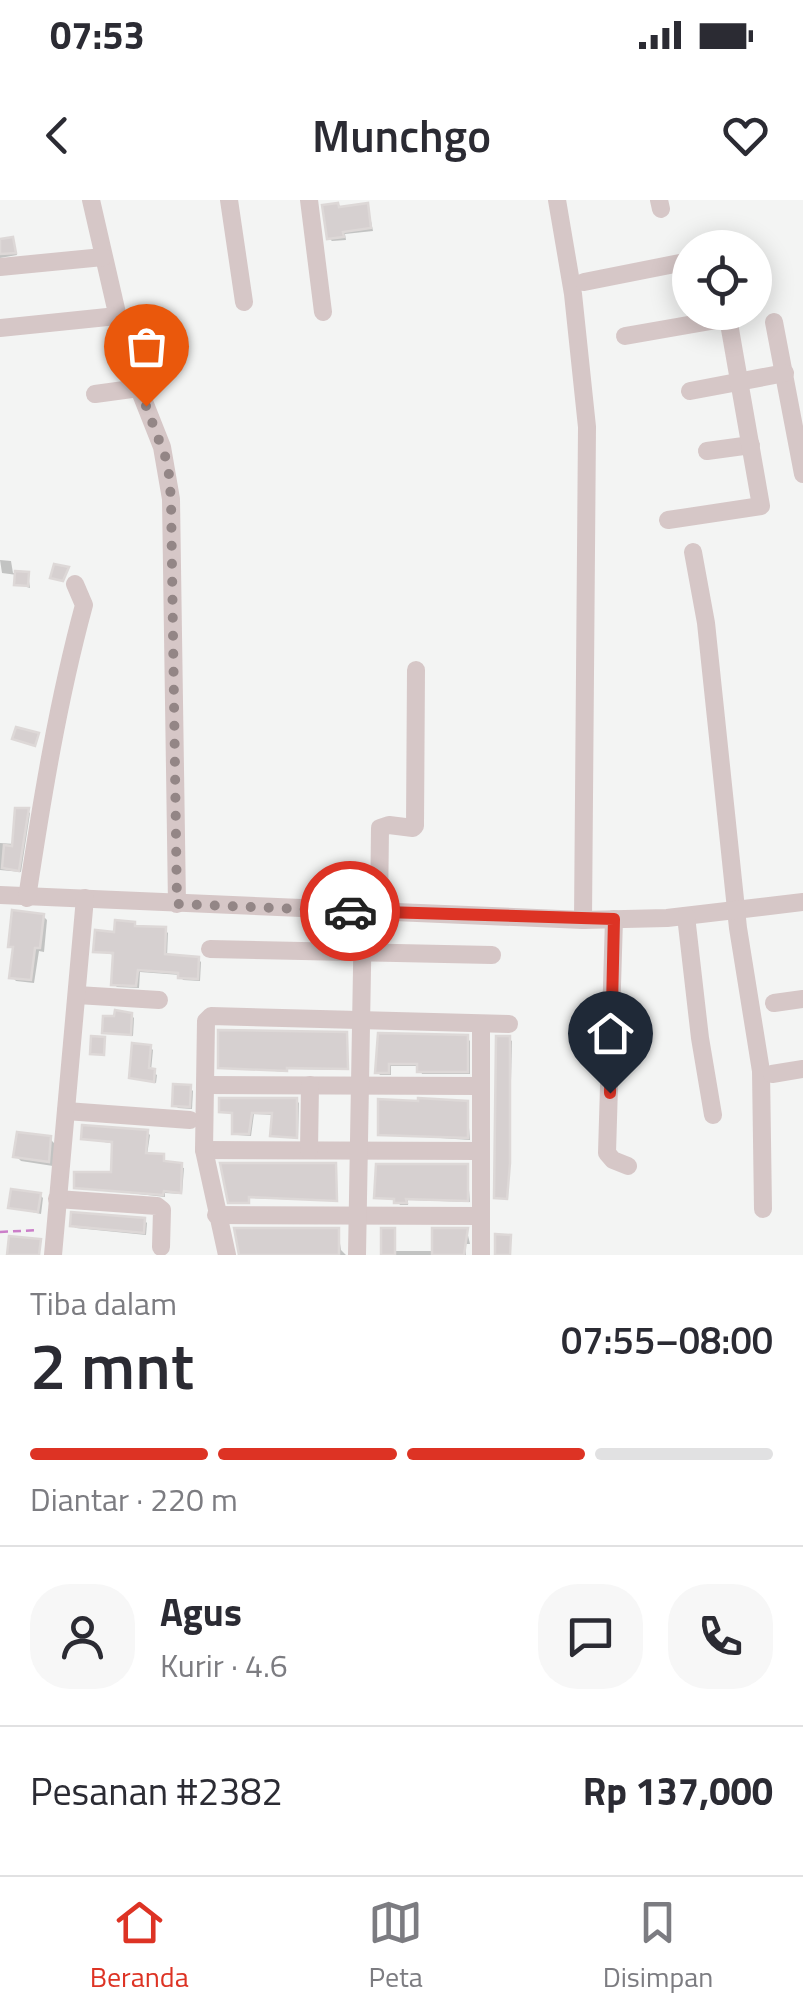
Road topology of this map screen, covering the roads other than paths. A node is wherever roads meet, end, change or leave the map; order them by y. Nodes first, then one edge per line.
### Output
1 (91, 200) edge
2 (229, 200) edge
3 (309, 200) edge
4 (557, 200) edge
5 (102, 256) junction
6 (672, 265) edge
7 (0, 267) edge
8 (584, 282) dead end
9 (244, 302) dead end
10 (323, 312) dead end
11 (117, 316) junction
12 (774, 322) dead end
13 (672, 326) edge
14 (0, 328) edge
15 (731, 330) edge
16 (624, 336) dead end
17 (785, 373) junction
18 (740, 382) junction
19 (139, 388) junction
20 (690, 391) dead end
21 (94, 394) dead end
22 (750, 445) junction
23 (706, 451) dead end
24 (803, 474) edge
25 (668, 520) dead end
26 (693, 552) dead end
27 (75, 584) dead end
28 (416, 670) dead end
29 (0, 896) edge
30 (27, 898) junction
31 (803, 902) edge
32 (177, 904) junction
33 (85, 905) junction
34 (582, 912) junction
35 (736, 912) junction
36 (365, 926) junction
37 (688, 926) junction
38 (614, 929) junction
39 (210, 949) dead end
40 (492, 955) dead end
41 (77, 995) junction
42 (803, 999) edge
43 (158, 1000) dead end
44 (774, 1003) dead end
45 (359, 1022) junction
46 (480, 1024) junction
47 (510, 1024) dead end
48 (803, 1070) edge
49 (772, 1074) dead end
50 (208, 1085) junction
51 (310, 1085) junction
52 (358, 1086) junction
53 (480, 1086) junction
54 (66, 1111) junction
55 (713, 1114) dead end
56 (190, 1120) dead end
57 (204, 1150) junction
58 (309, 1150) junction
59 (358, 1150) junction
60 (480, 1151) junction
61 (628, 1166) dead end
62 (57, 1199) junction
63 (763, 1208) dead end
64 (216, 1215) junction
65 (357, 1216) junction
66 (480, 1216) junction
67 (161, 1247) dead end
68 (53, 1255) edge
69 (227, 1255) edge
70 (357, 1255) edge
71 (480, 1255) edge

1 - 5 street
2 - 9 street
3 - 10 street
4 - 34 street
5 - 7 street
5 - 11 street
6 - 8 street
11 - 14 street
11 - 19 street
12 - 17 street
13 - 16 street
15 - 18 street
17 - 18 street
17 - 24 street
18 - 20 street
18 - 22 street
19 - 21 street
19 - 32 street
22 - 23 street
22 - 25 street
26 - 35 street
27 - 30 street
28 - 36 street
29 - 30 street
30 - 33 street
31 - 35 street
32 - 33 street
32 - 36 street
33 - 41 street
34 - 36 street
34 - 38 street
35 - 37 street
35 - 63 street
36 - 39 street
36 - 40 street
36 - 45 street
37 - 38 street
37 - 55 street
38 - 61 street
41 - 43 street
41 - 54 street
42 - 44 street
45 - 46 street
45 - 50 street
45 - 52 street
46 - 47 street
46 - 53 street
48 - 49 street
50 - 51 street
50 - 57 street
51 - 52 street
51 - 58 street
52 - 53 street
52 - 59 street
53 - 60 street
54 - 56 street
54 - 62 street
57 - 58 street
57 - 64 street
58 - 59 street
59 - 60 street
59 - 65 street
60 - 66 street
62 - 67 street
62 - 68 street
64 - 65 street
64 - 69 street
65 - 66 street
65 - 70 street
66 - 71 street

